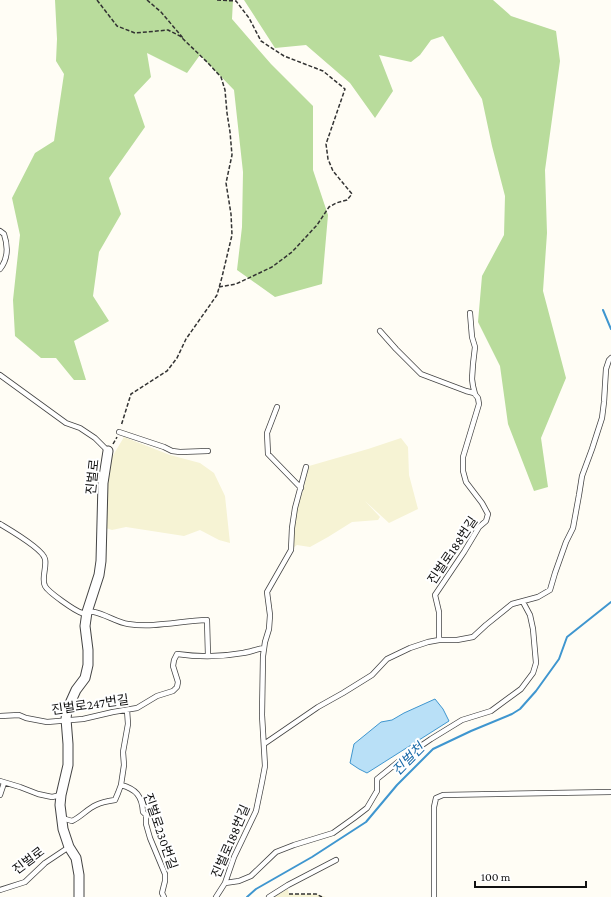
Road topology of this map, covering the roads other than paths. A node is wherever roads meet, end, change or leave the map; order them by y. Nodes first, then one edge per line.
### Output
1 (0, 231) edge
2 (0, 269) edge
3 (470, 313) dead end
4 (380, 331) dead end
5 (611, 358) edge
6 (0, 375) edge
7 (475, 394) junction
8 (277, 407) dead end
9 (120, 432) road end
10 (108, 451) joint
11 (208, 451) dead end
12 (306, 467) dead end
13 (301, 488) junction
14 (0, 524) edge
15 (523, 602) junction
16 (87, 613) junction
17 (439, 640) junction
18 (264, 648) junction
19 (208, 656) junction
20 (126, 710) junction
21 (0, 716) edge
22 (66, 720) junction
23 (264, 744) junction
24 (2, 782) edge
25 (121, 785) junction
26 (611, 792) edge
27 (0, 795) edge
28 (61, 795) junction
29 (62, 818) junction
30 (69, 847) junction
31 (336, 860) dead end
32 (225, 883) junction
33 (0, 890) edge
34 (79, 897) edge
35 (164, 897) edge
36 (216, 897) edge
37 (269, 897) edge
38 (434, 897) edge

1 - 2 lane
3 - 7 lane
4 - 7 lane
5 - 15 lane
6 - 10 lane, 진벌로
7 - 17 lane, 진벌로188번길
8 - 13 lane
9 - 11 lane
10 - 16 street, 진벌로
12 - 13 lane, 진벌로188번길
13 - 18 lane, 진벌로188번길
14 - 16 lane
15 - 17 lane
15 - 32 lane
16 - 19 lane
16 - 22 street, 진벌로
17 - 23 lane
18 - 19 lane, 진벌로247번길
18 - 23 lane, 진벌로188번길
19 - 20 lane, 진벌로247번길
20 - 22 lane, 진벌로247번길
20 - 25 lane
21 - 22 lane, 진벌로247번길
22 - 28 street, 진벌로
23 - 32 lane, 진벌로188번길
24 - 27 lane
24 - 28 lane
25 - 29 lane
25 - 35 lane, 진벌로230번길
26 - 38 lane
28 - 29 street, 진벌로
29 - 30 street, 진벌로
30 - 33 lane, 진벌로
30 - 34 street, 진벌로
31 - 37 lane
32 - 36 lane, 진벌로188번길

